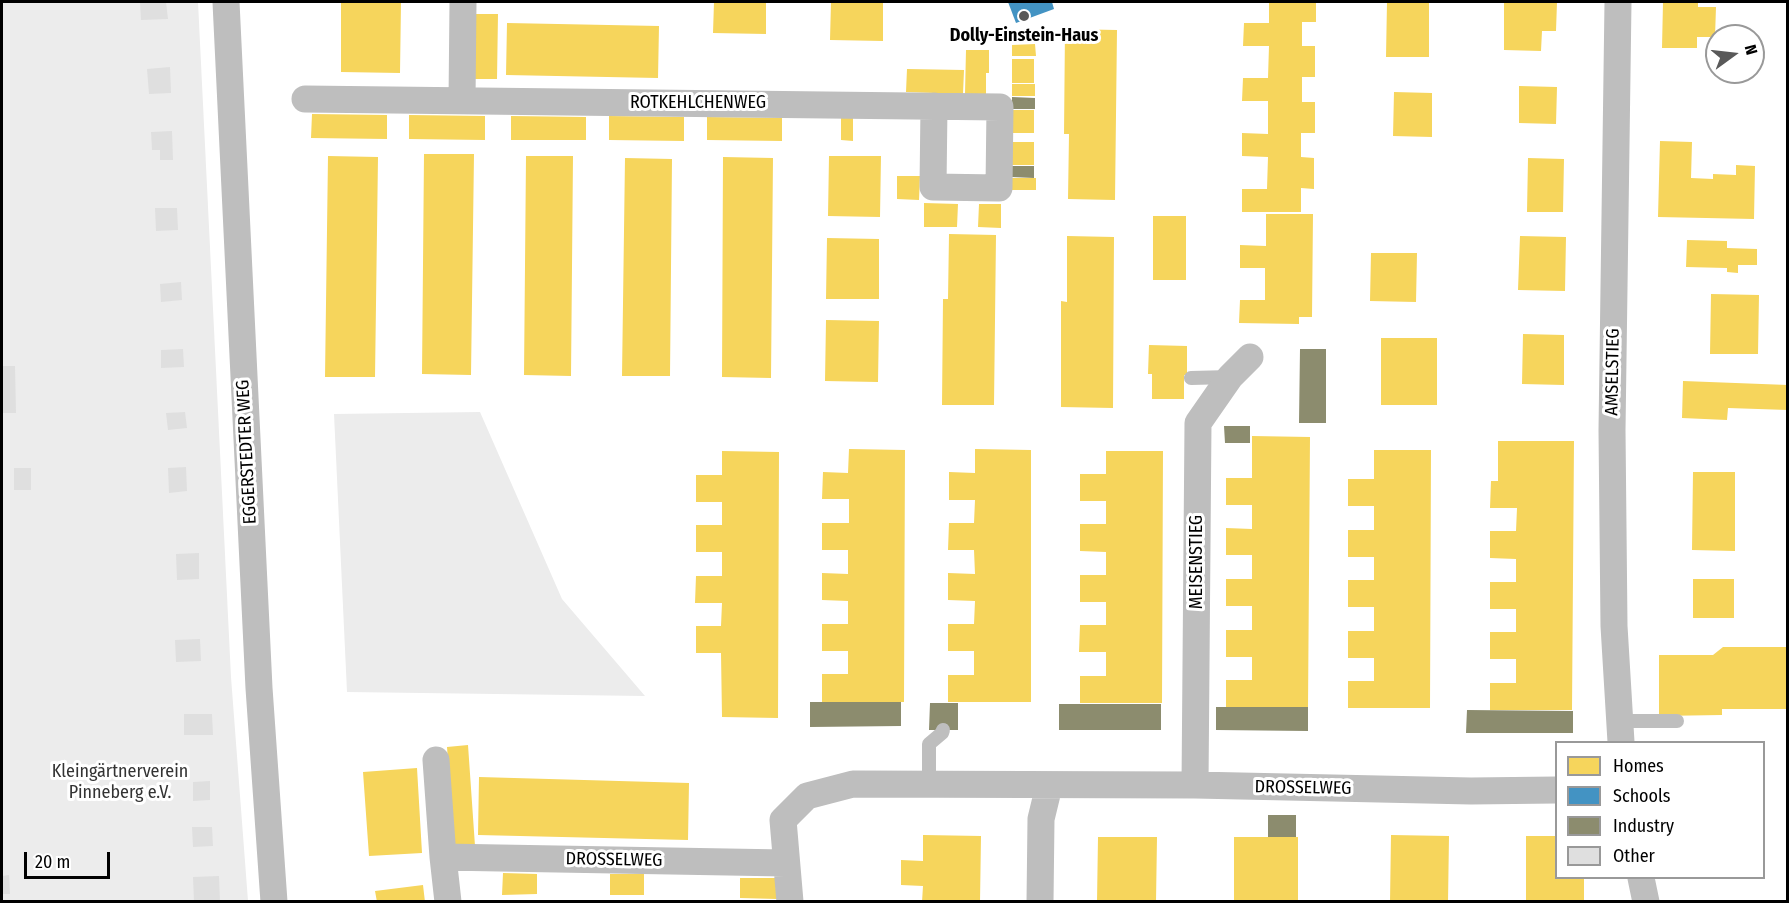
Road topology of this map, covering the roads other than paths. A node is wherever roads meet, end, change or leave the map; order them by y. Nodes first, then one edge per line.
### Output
1 (226, 2) edge
2 (463, 2) edge
3 (1618, 2) edge
4 (305, 99) dead end
5 (462, 101) junction
6 (934, 106) dead end
7 (1250, 357) dead end
8 (1230, 377) junction
9 (1191, 378) dead end
10 (1677, 721) dead end
11 (943, 730) dead end
12 (1621, 732) edge
13 (436, 759) dead end
14 (929, 784) junction
15 (1195, 785) junction
16 (1049, 786) junction
17 (1555, 790) edge
18 (442, 857) junction
19 (785, 863) junction
20 (1641, 879) edge
21 (274, 902) edge
22 (448, 902) edge
23 (790, 902) edge
24 (1040, 902) edge
25 (1646, 902) edge

1 - 21 street, EGGERSTEDTER WEG
2 - 5 street
3 - 12 street, AMSELSTIEG
4 - 5 street, ROTKEHLCHENWEG
5 - 6 street, ROTKEHLCHENWEG
7 - 8 street, MEISENSTIEG
8 - 9 lane
8 - 15 street, MEISENSTIEG
10 - 12 lane
11 - 14 lane
13 - 18 street
14 - 16 street, DROSSELWEG
14 - 19 street, DROSSELWEG
15 - 16 street, DROSSELWEG
15 - 17 street, DROSSELWEG
16 - 24 street
18 - 19 street, DROSSELWEG
18 - 22 street
19 - 23 street, DROSSELWEG
20 - 25 street

